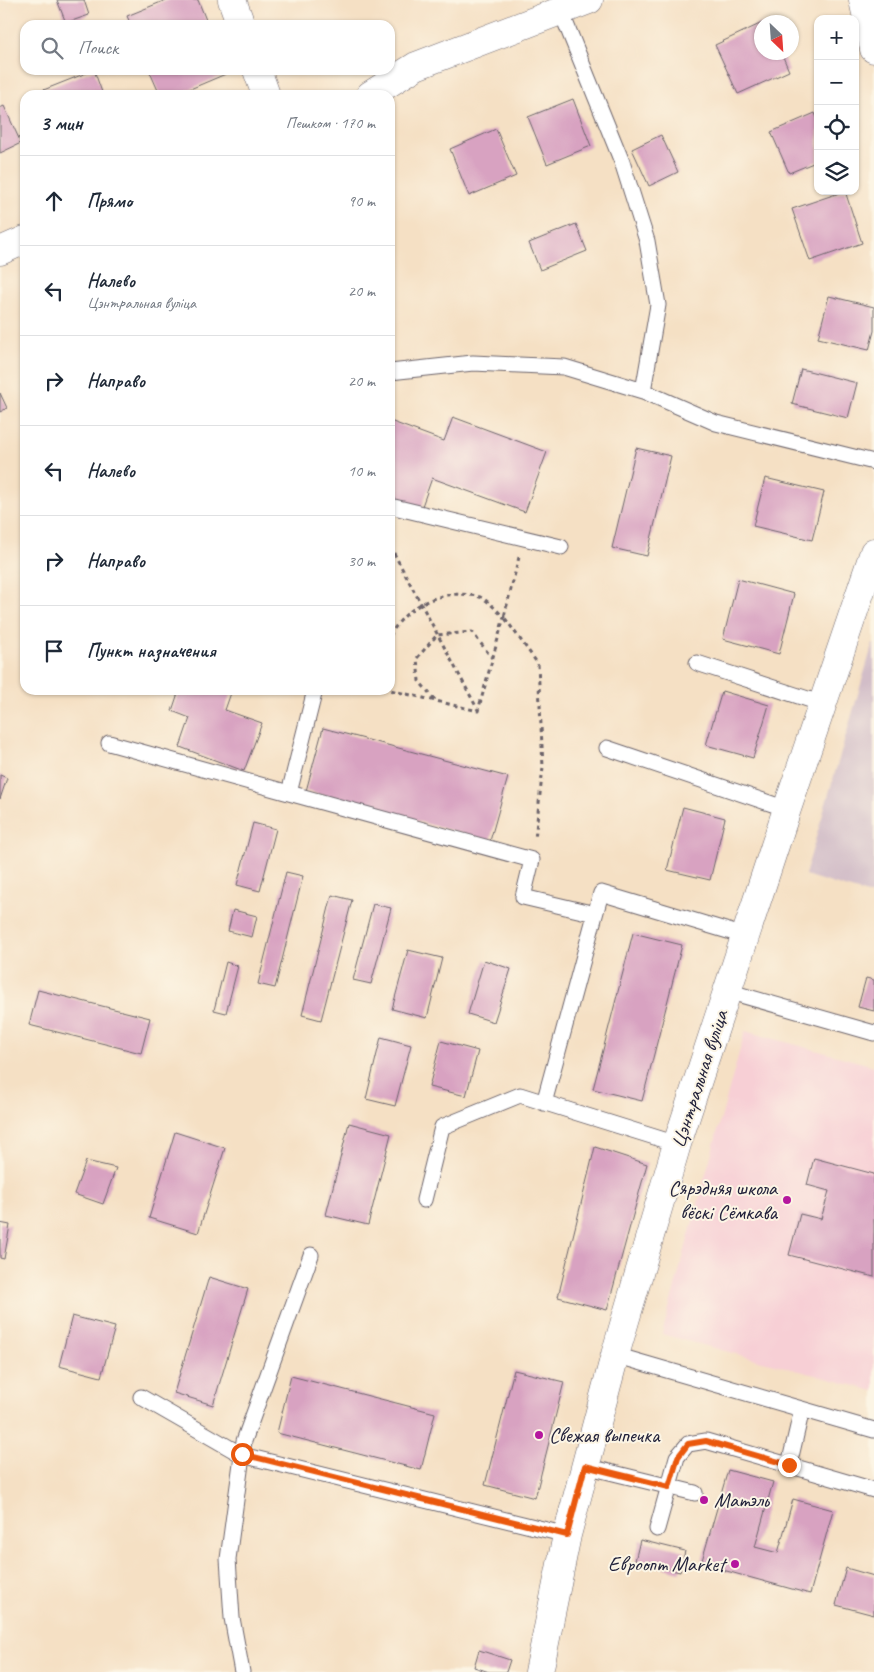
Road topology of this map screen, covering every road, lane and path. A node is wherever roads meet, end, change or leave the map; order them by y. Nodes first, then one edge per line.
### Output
1 (232, 0) edge
2 (589, 0) edge
3 (863, 0) edge
4 (560, 9) junction
5 (239, 20) edge
6 (874, 48) edge
7 (259, 75) edge
8 (264, 90) edge
9 (378, 90) edge
10 (20, 242) edge
11 (0, 250) edge
12 (395, 371) edge
13 (643, 391) junction
14 (874, 462) edge
15 (395, 507) edge
16 (524, 538) junction
17 (561, 547) dead end
18 (874, 552) edge
19 (395, 555) edge
20 (869, 587) edge
21 (420, 602) junction
22 (504, 617) junction
23 (395, 625) edge
24 (437, 635) junction
25 (493, 658) junction
26 (697, 663) dead end
27 (395, 691) edge
28 (314, 695) edge
29 (435, 700) junction
30 (823, 704) junction
31 (478, 711) junction
32 (109, 744) dead end
33 (606, 748) dead end
34 (288, 792) junction
35 (786, 809) junction
36 (532, 860) junction
37 (595, 914) junction
38 (745, 936) junction
39 (727, 991) junction
40 (874, 1033) edge
41 (544, 1102) junction
42 (677, 1144) junction
43 (424, 1200) dead end
44 (311, 1255) dead end
45 (615, 1354) junction
46 (141, 1397) dead end
47 (802, 1409) junction
48 (874, 1430) edge
49 (242, 1454) junction
50 (789, 1465) junction
51 (585, 1466) junction
52 (669, 1487) junction
53 (874, 1490) edge
54 (695, 1493) dead end
55 (657, 1529) dead end
56 (567, 1535) junction
57 (242, 1672) edge
58 (539, 1672) edge

1 - 5 street
2 - 4 street
3 - 6 street
4 - 9 street
4 - 13 lane
7 - 8 street
10 - 11 street
12 - 13 lane
13 - 14 lane
15 - 16 lane
16 - 17 lane
16 - 22 path
18 - 20 street, Цэнтральная вуліца
19 - 21 path
20 - 30 street, Цэнтральная вуліца
21 - 22 path
21 - 23 path
21 - 24 path
22 - 25 path
22 - 36 path
24 - 25 path
24 - 29 path
24 - 31 path
25 - 31 path
26 - 30 lane
27 - 29 path
28 - 34 lane
29 - 31 path
30 - 35 street, Цэнтральная вуліца
32 - 34 lane
33 - 35 lane
34 - 36 lane
35 - 38 street, Цэнтральная вуліца
36 - 37 lane
37 - 38 lane
37 - 41 lane
38 - 39 street, Цэнтральная вуліца
39 - 40 lane
39 - 42 street, Цэнтральная вуліца
41 - 42 lane
41 - 43 lane
42 - 45 street, Цэнтральная вуліца
44 - 49 lane
45 - 47 lane
45 - 51 street, Цэнтральная вуліца
46 - 49 lane
47 - 48 lane
47 - 50 lane
49 - 56 lane
49 - 57 lane
50 - 52 lane
50 - 53 lane
51 - 52 lane
51 - 56 street, Цэнтральная вуліца
52 - 54 lane
52 - 55 lane
56 - 58 street, Цэнтральная вуліца

